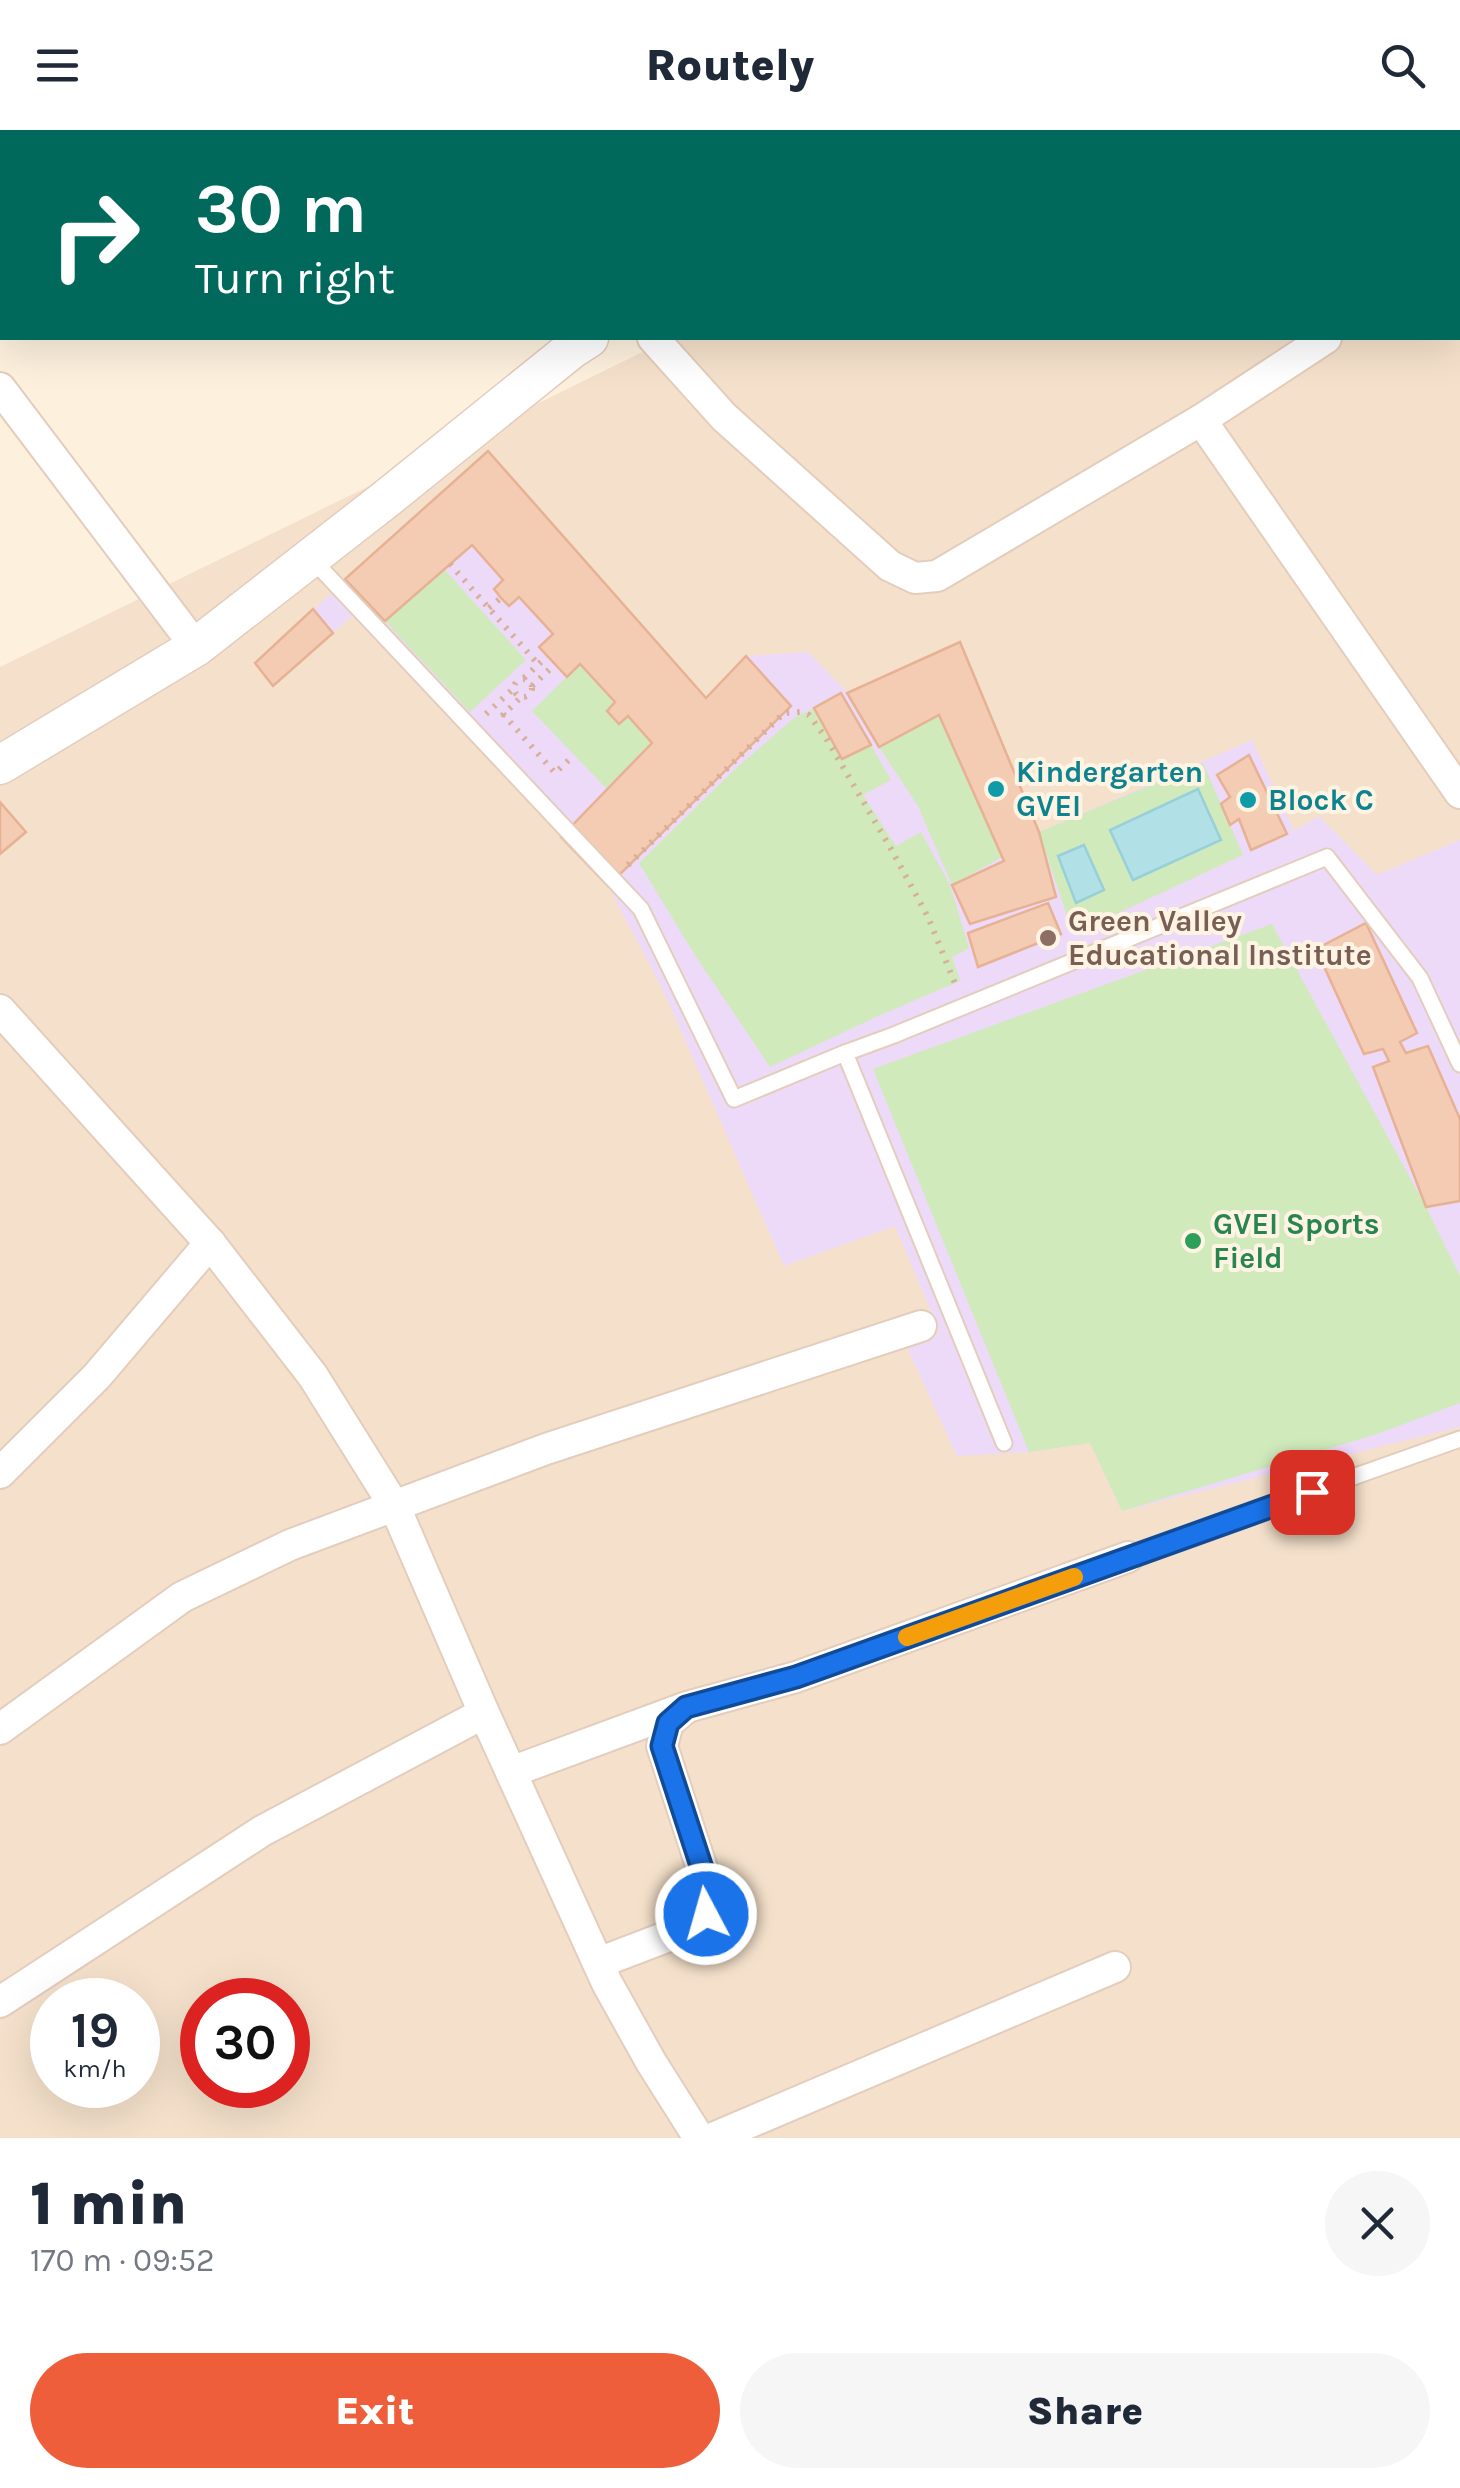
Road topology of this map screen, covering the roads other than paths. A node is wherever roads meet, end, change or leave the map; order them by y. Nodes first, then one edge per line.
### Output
1 (586, 340) edge
2 (655, 340) edge
3 (1323, 340) edge
4 (0, 388) edge
5 (1201, 420) junction
6 (310, 558) junction
7 (196, 646) junction
8 (0, 765) edge
9 (1460, 793) edge
10 (0, 1010) edge
11 (845, 1053) junction
12 (1460, 1064) edge
13 (210, 1243) junction
14 (921, 1326) dead end
15 (1460, 1439) edge
16 (1004, 1444) dead end
17 (0, 1473) edge
18 (394, 1507) junction
19 (1128, 1558) joint
20 (686, 1707) junction
21 (484, 1713) junction
22 (0, 1729) edge
23 (511, 1772) junction
24 (598, 1963) junction
25 (1116, 1967) dead end
26 (0, 2002) edge
27 (699, 2138) edge
28 (713, 2138) edge

1 - 6 street
2 - 5 street
3 - 5 street
4 - 7 street
5 - 9 street
6 - 7 street
6 - 11 lane
7 - 8 street
10 - 13 street
11 - 12 lane
11 - 16 lane
13 - 17 street
13 - 18 street
14 - 18 street
15 - 19 lane
18 - 21 street
18 - 22 street
19 - 20 street
20 - 23 street
20 - 24 street
21 - 23 street
21 - 26 street
23 - 24 street
24 - 27 street
25 - 28 street

